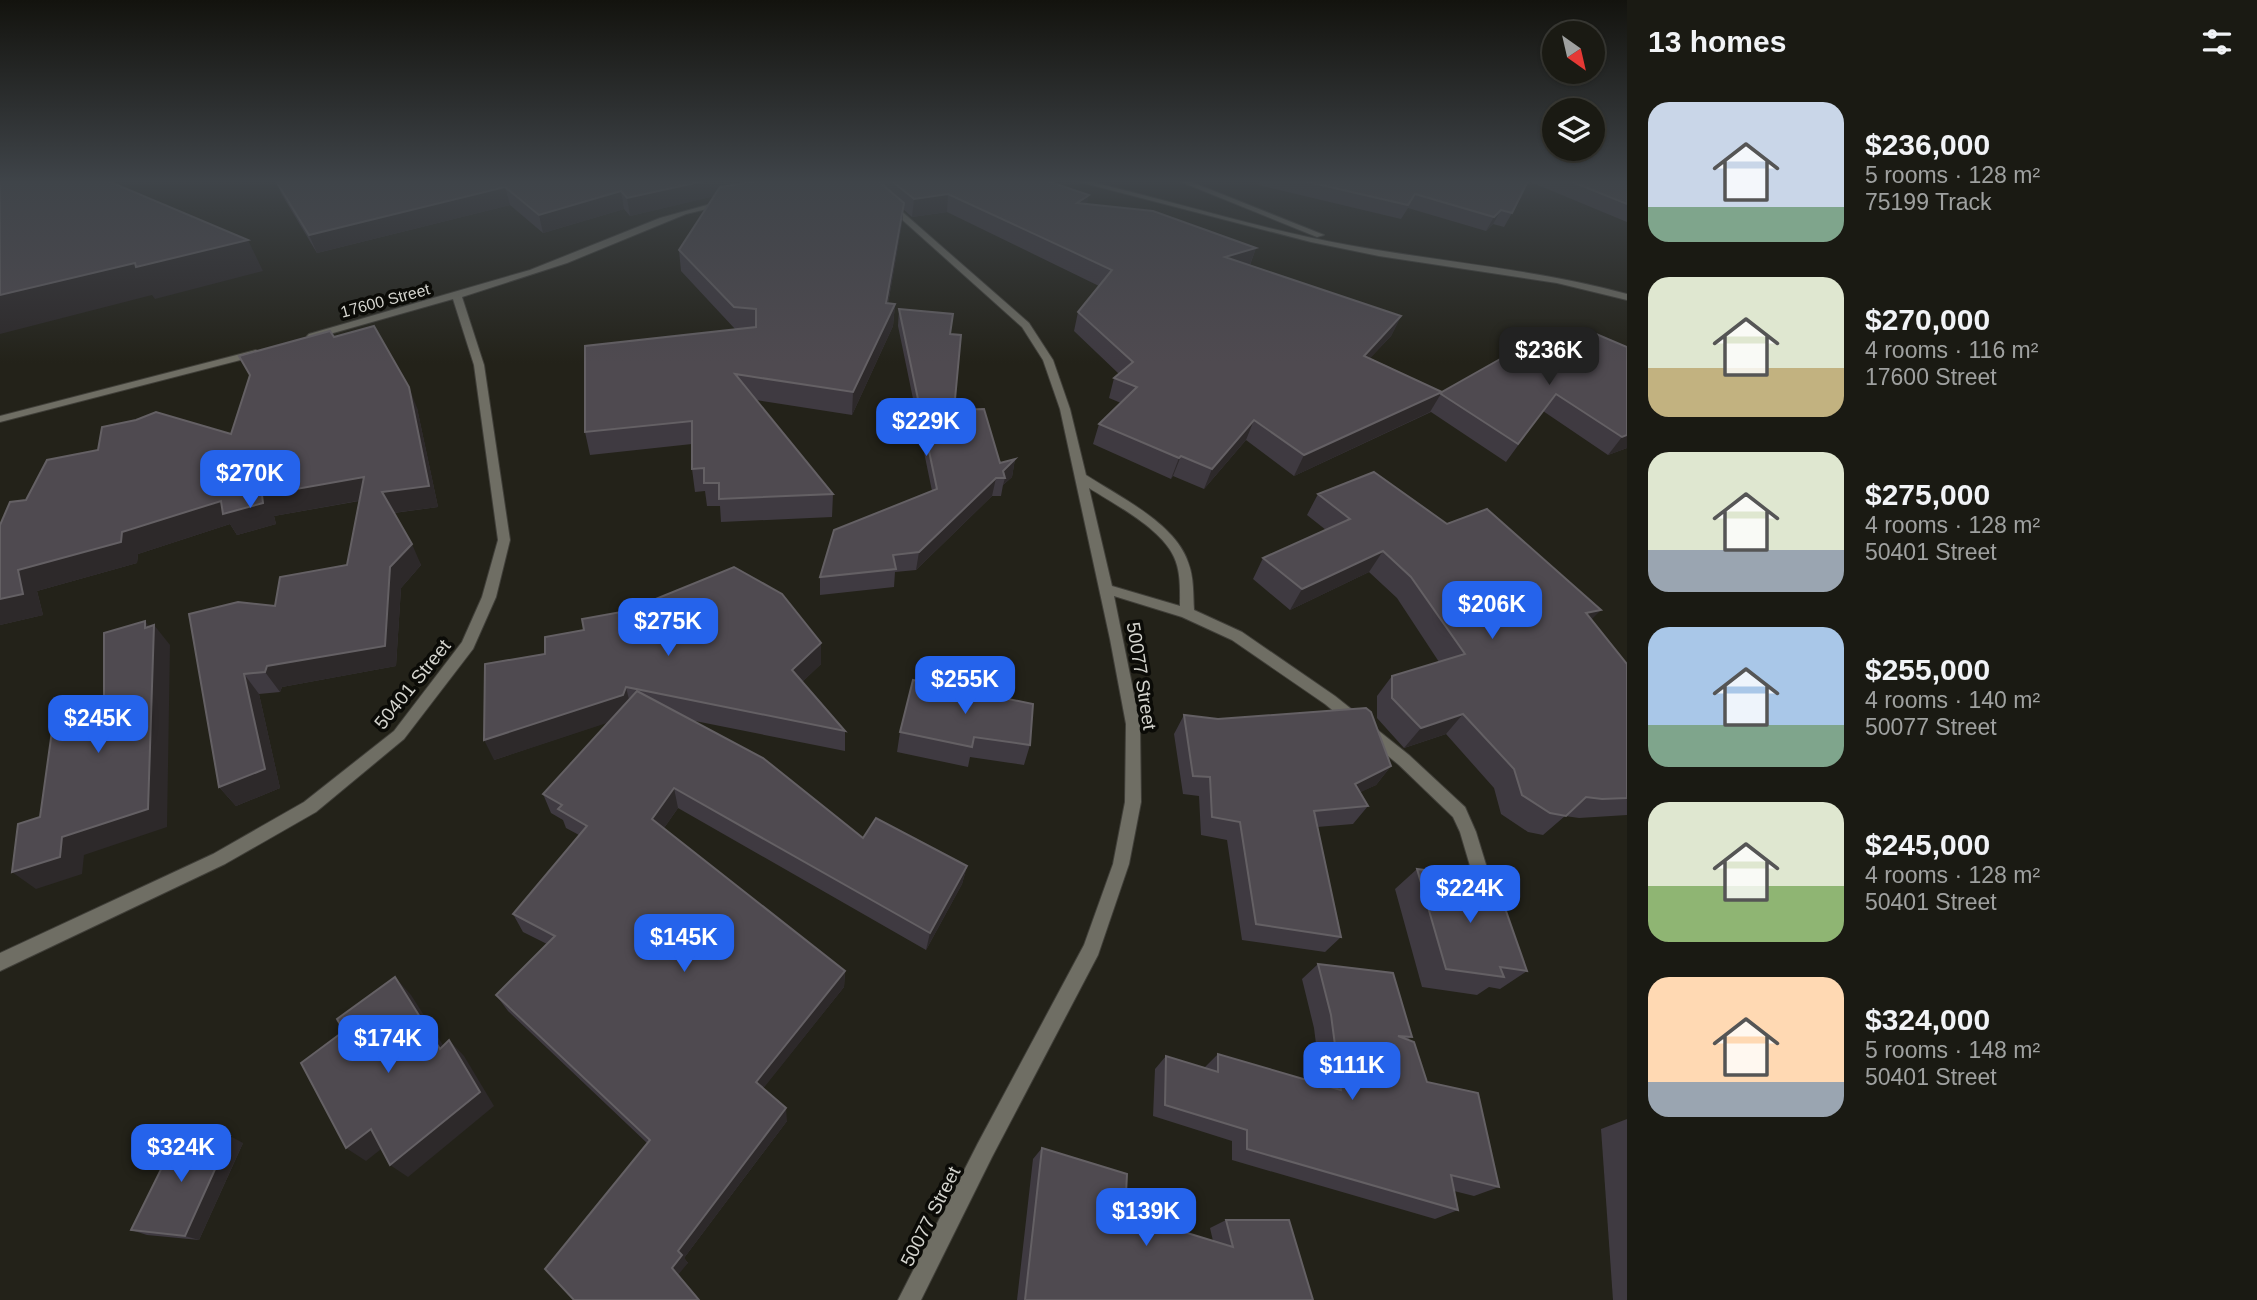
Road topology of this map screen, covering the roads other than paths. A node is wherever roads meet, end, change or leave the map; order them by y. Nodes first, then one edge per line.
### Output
1 (613, 242) edge
2 (931, 242) edge
3 (1319, 242) edge
4 (1332, 242) edge
5 (1347, 248) junction
6 (457, 297) junction
7 (1627, 297) edge
8 (299, 340) edge
9 (262, 351) edge
10 (0, 419) edge
11 (1081, 477) junction
12 (1106, 589) junction
13 (1186, 613) junction
14 (1494, 922) edge
15 (0, 962) edge
16 (909, 1300) edge

1 - 6 street, 17600 Street
2 - 11 street, 50077 Street
3 - 5 street
4 - 5 street
5 - 7 street
6 - 8 street, 17600 Street
6 - 15 street, 50401 Street
9 - 10 street
11 - 12 street, 50077 Street
11 - 13 street
12 - 13 street
12 - 16 street, 50077 Street
13 - 14 street

